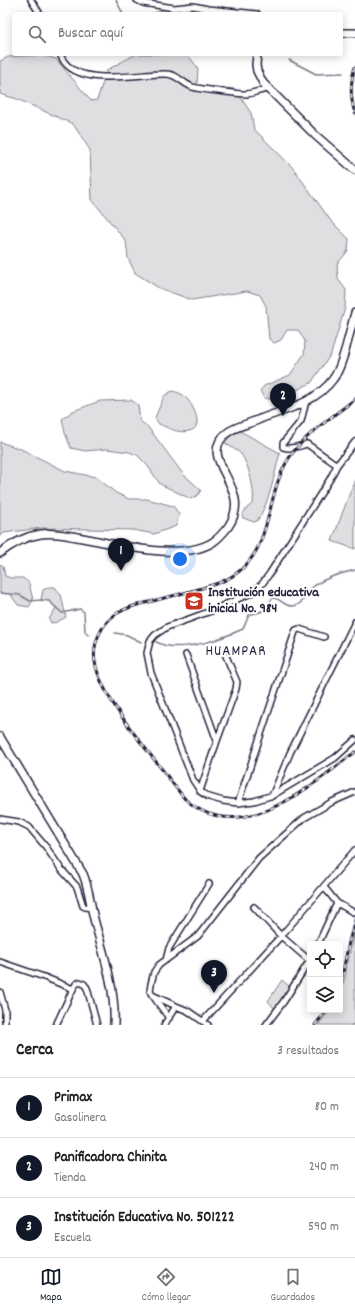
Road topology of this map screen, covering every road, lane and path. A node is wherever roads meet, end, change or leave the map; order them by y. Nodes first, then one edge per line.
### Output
1 (30, 0) edge
2 (137, 0) edge
3 (39, 12) edge
4 (237, 12) edge
5 (343, 33) edge
6 (355, 33) edge
7 (61, 56) edge
8 (257, 56) edge
9 (268, 89) junction
10 (355, 170) edge
11 (355, 313) edge
12 (306, 401) junction
13 (355, 442) edge
14 (336, 465) junction
15 (0, 553) edge
16 (355, 622) edge
17 (324, 637) dead end
18 (186, 655) dead end
19 (226, 656) dead end
20 (0, 738) edge
21 (355, 740) edge
22 (217, 741) junction
23 (200, 791) junction
24 (355, 792) edge
25 (272, 796) junction
26 (238, 803) junction
27 (0, 819) edge
28 (355, 850) edge
29 (208, 884) dead end
30 (324, 887) junction
31 (337, 903) junction
32 (254, 907) dead end
33 (92, 908) junction
34 (354, 912) dead end
35 (281, 936) junction
36 (319, 941) edge
37 (307, 958) edge
38 (166, 960) junction
39 (0, 962) edge
40 (307, 966) edge
41 (73, 989) junction
42 (0, 992) edge
43 (152, 995) junction
44 (176, 1006) junction
45 (168, 1018) junction
46 (203, 1022) junction
47 (5, 1025) edge
48 (56, 1025) edge
49 (97, 1025) edge
50 (114, 1025) edge
51 (164, 1025) edge
52 (208, 1025) edge
53 (266, 1025) edge

1 - 3 street
2 - 4 street
5 - 6 highway
7 - 9 street
8 - 9 highway
9 - 10 highway
11 - 12 highway
12 - 14 street
12 - 15 highway
13 - 14 street
14 - 23 street
16 - 25 street
17 - 26 street
18 - 22 street
19 - 22 street
20 - 33 highway
21 - 25 street
22 - 23 street
23 - 26 street
24 - 38 street
25 - 26 street
27 - 33 street
28 - 30 street
29 - 38 street
30 - 31 street
30 - 35 street
31 - 34 street
31 - 36 street
32 - 35 street
33 - 50 highway
35 - 37 street
35 - 46 street
38 - 43 street
39 - 41 street
40 - 53 street
41 - 48 street
41 - 49 street
42 - 47 street
43 - 44 street
43 - 45 street
44 - 45 street
44 - 46 street
45 - 51 street
46 - 52 street

